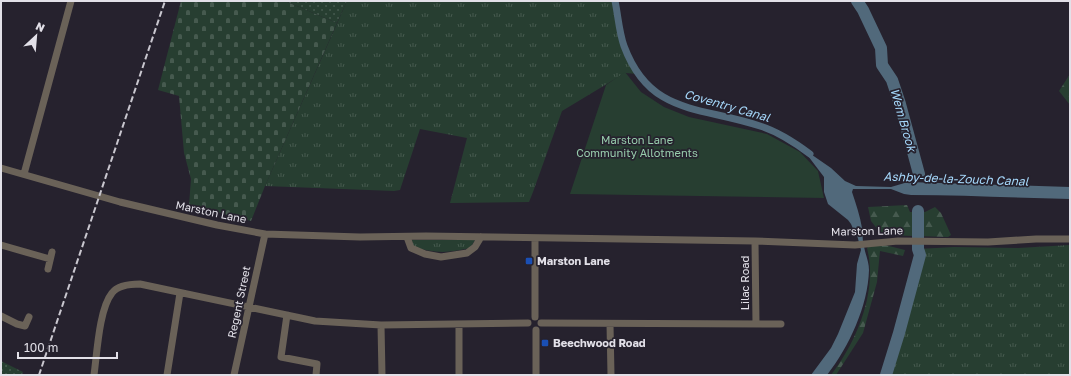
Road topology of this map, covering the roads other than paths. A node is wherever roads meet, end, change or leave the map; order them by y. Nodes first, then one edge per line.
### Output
1 (71, 1) edge
2 (1, 168) edge
3 (24, 174) junction
4 (265, 234) junction
5 (407, 237) junction
6 (481, 237) junction
7 (535, 239) junction
8 (1070, 239) edge
9 (755, 241) junction
10 (1, 245) edge
11 (52, 252) dead end
12 (50, 259) junction
13 (48, 269) dead end
14 (180, 293) junction
15 (248, 307) junction
16 (287, 315) junction
17 (1, 316) edge
18 (535, 317) junction
19 (29, 318) dead end
20 (528, 323) junction
21 (541, 323) junction
22 (459, 324) junction
23 (610, 324) junction
24 (756, 324) junction
25 (781, 324) dead end
26 (382, 325) junction
27 (536, 330) junction
28 (94, 375) edge
29 (167, 375) edge
30 (234, 375) edge
31 (316, 375) edge
32 (382, 375) edge
33 (459, 375) edge
34 (536, 375) edge
35 (611, 375) edge

1 - 3 street
2 - 3 street, Marston Lane
3 - 4 street, Marston Lane
4 - 5 street, Marston Lane
4 - 15 street, Regent Street
5 - 6 street, Marston Lane
5 - 6 street
6 - 7 street, Marston Lane
7 - 9 street, Marston Lane
7 - 18 street
8 - 9 street, Marston Lane
9 - 24 street, Lilac Road
10 - 12 street
11 - 12 street
12 - 13 street
14 - 15 street
14 - 28 street
14 - 29 street
15 - 16 street
15 - 30 street, Regent Street
16 - 26 street
16 - 31 street
17 - 19 street
18 - 20 street
18 - 21 street
20 - 22 street
20 - 27 street
21 - 23 street
21 - 27 street
22 - 26 street
22 - 33 street
23 - 24 street
23 - 35 street
24 - 25 street
26 - 32 street
27 - 34 street

